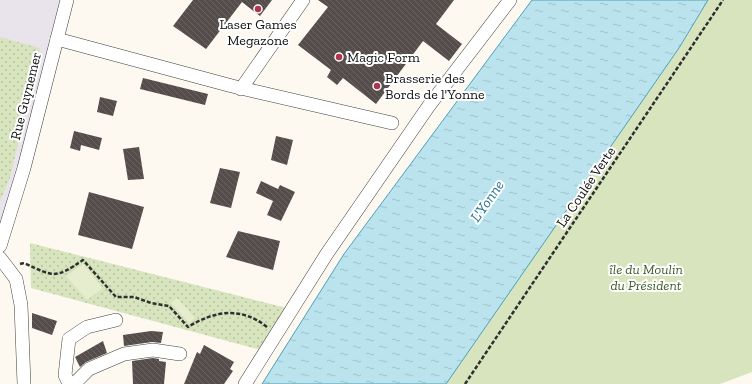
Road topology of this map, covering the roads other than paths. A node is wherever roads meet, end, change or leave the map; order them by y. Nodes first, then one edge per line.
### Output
1 (67, 0) edge
2 (303, 0) edge
3 (510, 0) edge
4 (57, 38) junction
5 (241, 88) junction
6 (392, 123) dead end
7 (0, 246) edge
8 (4, 263) edge
9 (116, 320) dead end
10 (180, 354) dead end
11 (24, 384) edge
12 (69, 384) edge
13 (74, 384) edge
14 (245, 384) edge

1 - 4 street, Rue Guynemer
2 - 5 street
3 - 14 street
4 - 5 street
4 - 7 street, Rue Guynemer
5 - 6 street
8 - 11 street
9 - 12 street
10 - 13 street

